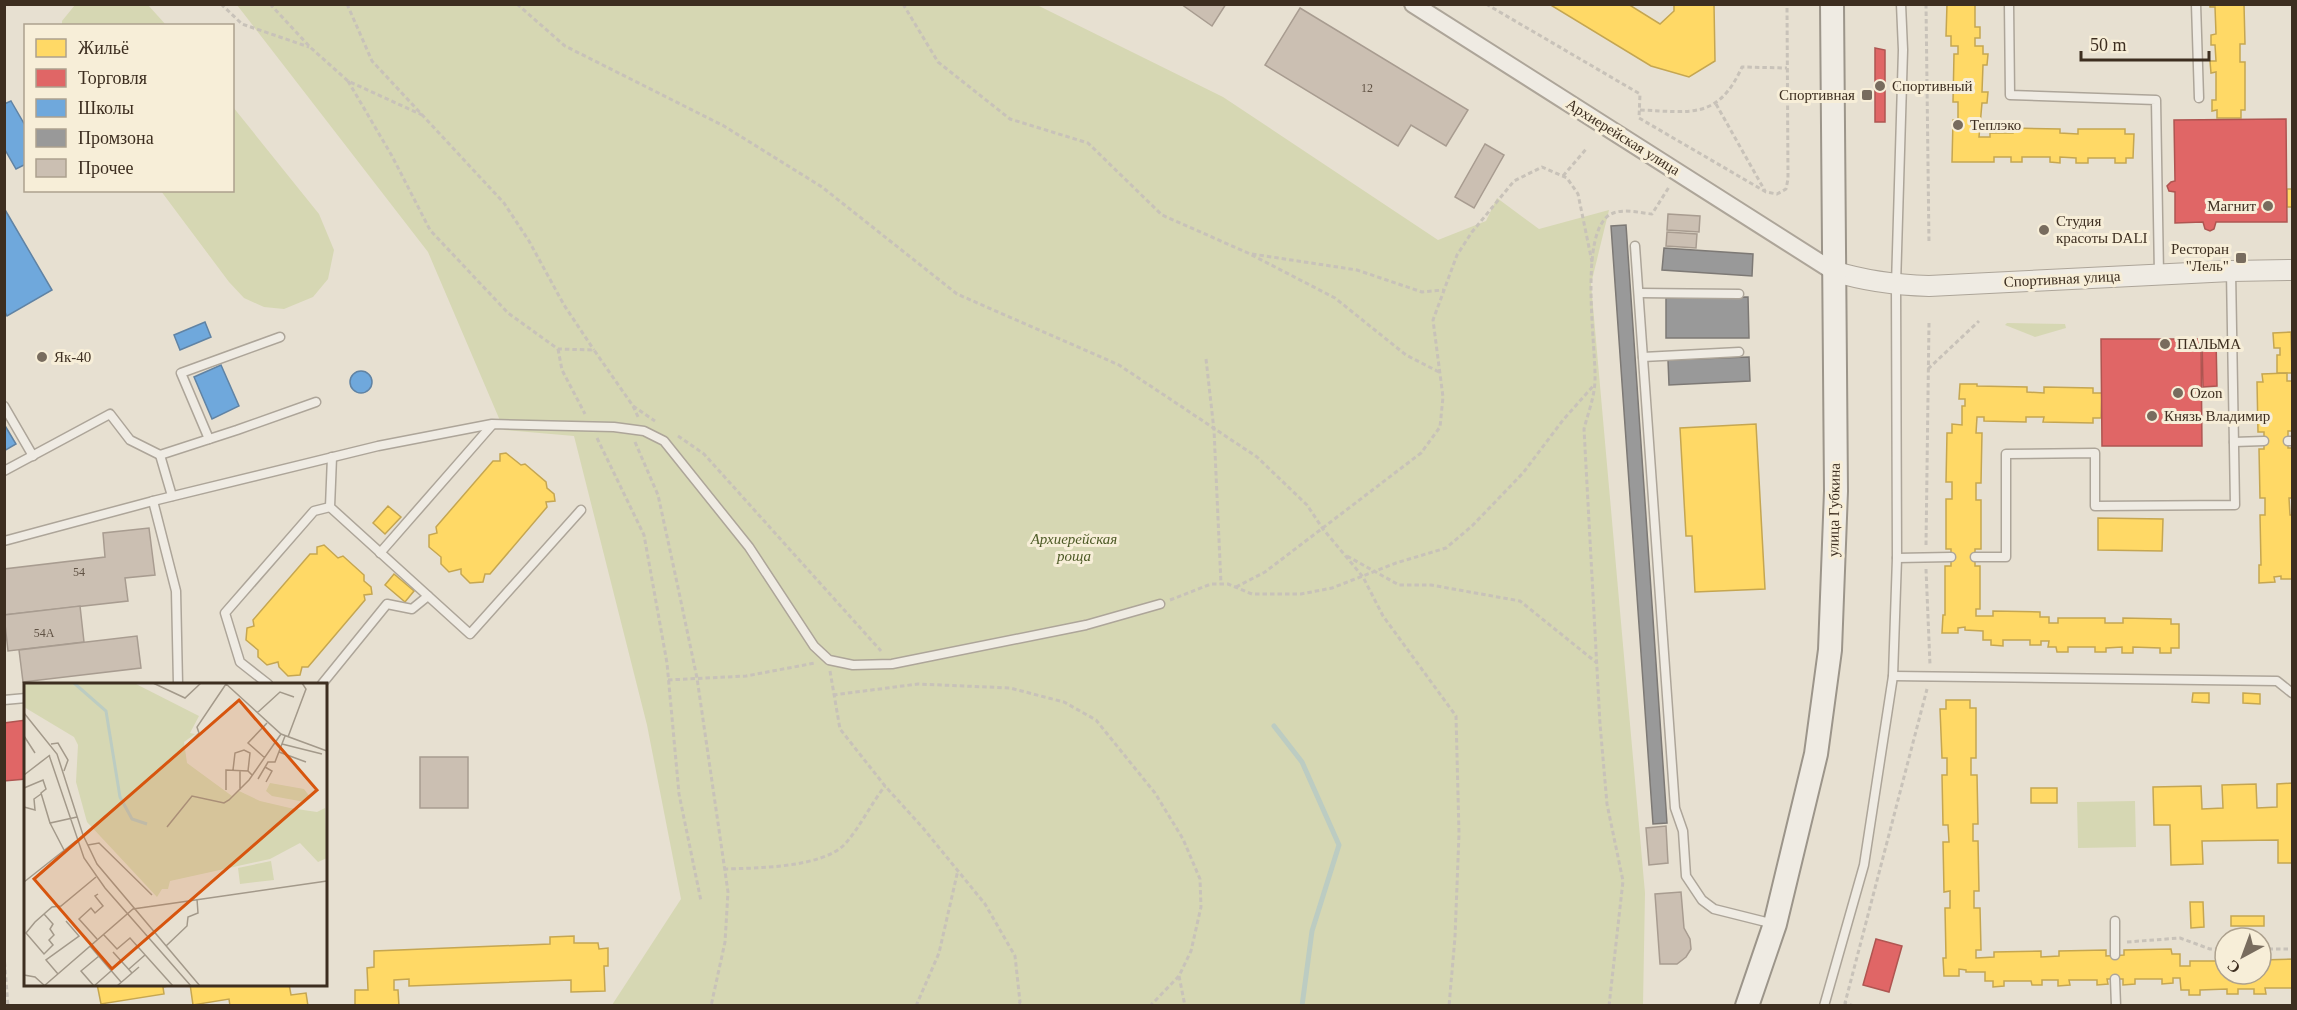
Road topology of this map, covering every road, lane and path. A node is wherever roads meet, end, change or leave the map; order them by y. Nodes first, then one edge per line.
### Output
1 (221, 4) edge
2 (270, 4) edge
3 (347, 4) edge
4 (518, 4) edge
5 (903, 4) edge
6 (1413, 4) edge
7 (1486, 4) edge
8 (1787, 4) edge
9 (1832, 4) edge
10 (1901, 4) edge
11 (1926, 4) edge
12 (2009, 4) edge
13 (2196, 4) edge
14 (311, 48) junction
15 (1788, 68) junction
16 (348, 81) junction
17 (2199, 98) dead end
18 (1716, 104) junction
19 (1640, 110) junction
20 (424, 116) junction
21 (1587, 148) dead end
22 (1563, 176) junction
23 (1669, 188) dead end
24 (1766, 192) junction
25 (1929, 244) dead end
26 (1635, 246) dead end
27 (1248, 253) junction
28 (1592, 264) junction
29 (2292, 270) edge
30 (1833, 271) junction
31 (2231, 271) junction
32 (2159, 274) junction
33 (1896, 285) junction
34 (1443, 290) junction
35 (1638, 293) junction
36 (1739, 294) dead end
37 (1979, 321) dead end
38 (280, 338) dead end
39 (558, 349) junction
40 (594, 350) junction
41 (1739, 352) dead end
42 (1643, 357) junction
43 (1206, 359) dead end
44 (1928, 369) dead end
45 (1439, 372) junction
46 (1595, 383) junction
47 (316, 402) dead end
48 (4, 405) edge
49 (633, 406) junction
50 (492, 424) junction
51 (660, 424) dead end
52 (591, 426) junction
53 (630, 429) junction
54 (1214, 430) junction
55 (644, 431) junction
56 (677, 436) dead end
57 (209, 439) junction
58 (2264, 441) dead end
59 (2234, 442) junction
60 (160, 455) junction
61 (33, 456) junction
62 (332, 457) junction
63 (4, 471) edge
64 (172, 496) junction
65 (153, 501) junction
66 (330, 507) junction
67 (581, 510) dead end
68 (1323, 529) junction
69 (4, 541) edge
70 (380, 553) junction
71 (1346, 556) junction
72 (1951, 557) dead end
73 (1975, 557) dead end
74 (1897, 558) junction
75 (1375, 571) junction
76 (1363, 577) junction
77 (1221, 584) junction
78 (1236, 587) junction
79 (428, 596) junction
80 (1160, 604) joint
81 (829, 660) junction
82 (1597, 663) junction
83 (892, 664) junction
84 (1893, 676) junction
85 (696, 678) junction
86 (668, 680) junction
87 (178, 683) edge
88 (267, 683) edge
89 (323, 683) edge
90 (2292, 693) edge
91 (833, 695) junction
92 (24, 698) edge
93 (4, 700) edge
94 (885, 786) junction
95 (724, 869) junction
96 (958, 870) junction
97 (701, 901) dead end
98 (2115, 921) dead end
99 (1775, 924) junction
100 (2115, 943) junction
101 (2213, 949) edge
102 (2273, 949) edge
103 (2292, 949) edge
104 (4, 955) edge
105 (2115, 955) dead end
106 (1179, 976) junction
107 (2115, 979) dead end
108 (8, 1005) edge
109 (711, 1005) edge
110 (916, 1005) edge
111 (1018, 1005) edge
112 (1150, 1005) edge
113 (1185, 1005) edge
114 (1449, 1005) edge
115 (1609, 1005) edge
116 (1747, 1005) edge
117 (1824, 1005) edge
118 (2116, 1005) edge

1 - 14 path
2 - 14 path
3 - 20 path
4 - 54 path
5 - 27 path
6 - 30 street, Архиерейская улица
7 - 19 path
8 - 15 path
9 - 30 main road, улица Губкина
10 - 33 lane
11 - 25 path
12 - 32 lane
13 - 17 lane
14 - 16 path
15 - 18 path
15 - 24 path
16 - 20 path
16 - 39 path
18 - 19 path
18 - 24 path
19 - 24 path
20 - 40 path
21 - 22 path
22 - 28 path
22 - 34 path
23 - 28 path
26 - 35 lane
27 - 34 path
27 - 45 path
28 - 46 path
29 - 31 street, Спортивная улица
30 - 33 street, Спортивная улица
30 - 99 main road, улица Губкина
31 - 32 street, Спортивная улица
31 - 59 lane
32 - 33 street, Спортивная улица
33 - 74 lane
34 - 45 path
35 - 36 lane
35 - 42 lane
37 - 44 path
38 - 57 lane
39 - 40 path
39 - 52 path
40 - 49 path
41 - 42 lane
42 - 99 lane
43 - 54 path
45 - 68 path
46 - 75 path
46 - 82 path
47 - 57 lane
48 - 61 lane
49 - 51 path
49 - 55 path
50 - 52 lane
50 - 62 lane
50 - 70 lane
52 - 53 lane
52 - 86 path
53 - 55 lane
53 - 85 path
54 - 68 path
54 - 77 path
55 - 81 lane
56 - 83 path
57 - 60 lane
58 - 59 lane
59 - 73 lane
60 - 61 lane
60 - 64 lane
61 - 63 lane
62 - 64 lane
62 - 66 lane
64 - 65 lane
65 - 69 lane
65 - 87 lane
66 - 70 lane
66 - 88 lane
67 - 79 lane
68 - 71 path
68 - 78 path
70 - 79 lane
71 - 75 path
71 - 76 path
72 - 74 lane
74 - 84 lane
75 - 76 path
75 - 82 path
76 - 78 path
76 - 114 path
77 - 78 path
77 - 80 path
79 - 89 lane
80 - 83 lane
81 - 83 lane
81 - 85 path
81 - 91 path
82 - 115 path
84 - 90 lane
84 - 117 lane
85 - 86 path
85 - 95 path
86 - 97 path
91 - 94 path
91 - 106 path
92 - 93 lane
94 - 95 path
94 - 96 path
95 - 109 path
96 - 110 path
96 - 111 path
98 - 100 lane
99 - 116 main road, улица Губкина
100 - 101 path
100 - 105 lane
102 - 103 path
104 - 108 path
106 - 112 path
106 - 113 path
107 - 118 lane

